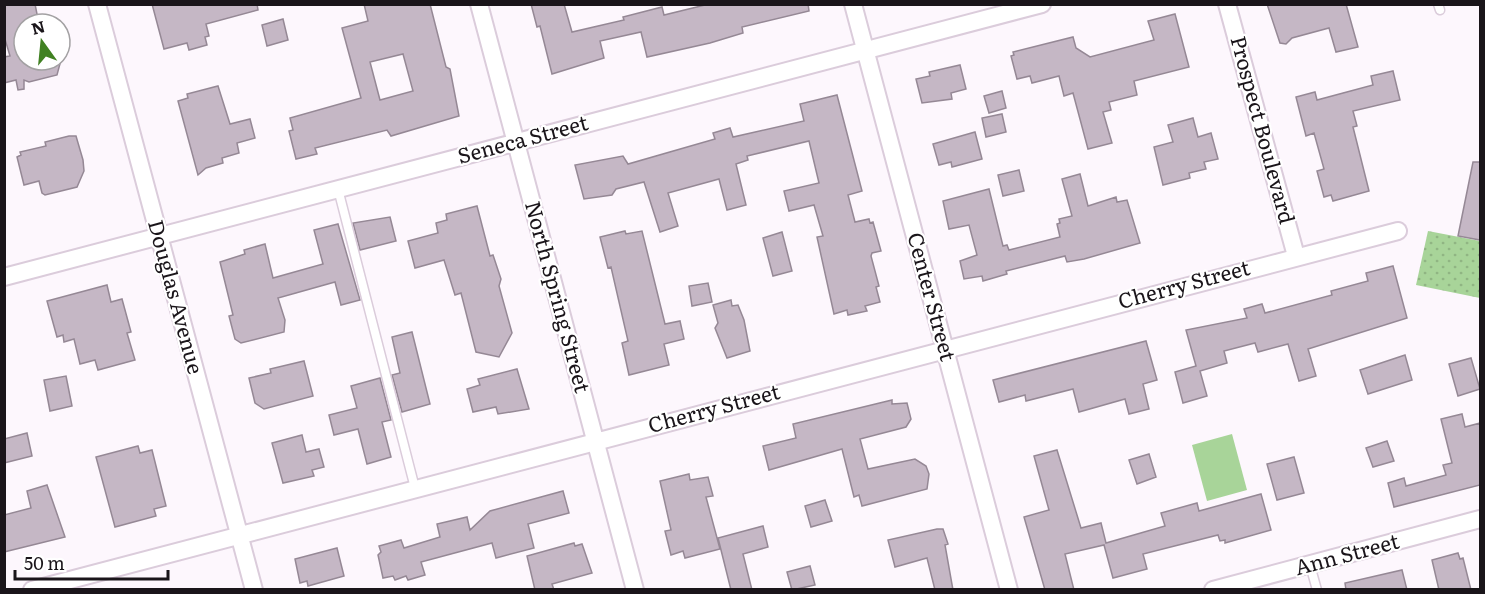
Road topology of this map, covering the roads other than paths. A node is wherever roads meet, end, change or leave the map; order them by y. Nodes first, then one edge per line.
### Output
1 (97, 4) edge
2 (479, 4) edge
3 (853, 4) edge
4 (1042, 4) edge
5 (1227, 4) edge
6 (865, 51) junction
7 (516, 141) junction
8 (338, 189) junction
9 (1398, 231) dead end
10 (159, 237) junction
11 (1296, 256) junction
12 (4, 277) edge
13 (945, 349) junction
14 (596, 440) junction
15 (415, 488) junction
16 (1480, 519) edge
17 (239, 534) junction
18 (1310, 565) junction
19 (32, 590) edge
20 (254, 590) edge
21 (635, 590) edge
22 (1009, 590) edge
23 (1213, 590) edge
24 (1317, 590) edge

1 - 10 street, Douglas Avenue
2 - 7 street, North Spring Street
3 - 6 street, Center Street
4 - 6 street, Seneca Street
5 - 11 street, Prospect Boulevard
6 - 7 street, Seneca Street
6 - 13 street, Center Street
7 - 8 street, Seneca Street
7 - 14 street, North Spring Street
8 - 10 street, Seneca Street
8 - 15 lane
9 - 11 street, Cherry Street
10 - 12 street, Seneca Street
10 - 17 street, Douglas Avenue
11 - 13 street, Cherry Street
13 - 14 street, Cherry Street
13 - 22 street, Center Street
14 - 15 street, Cherry Street
14 - 21 street, North Spring Street
15 - 17 street, Cherry Street
16 - 18 street, Ann Street
17 - 19 street, Cherry Street
17 - 20 street, Douglas Avenue
18 - 23 street, Ann Street
18 - 24 lane

